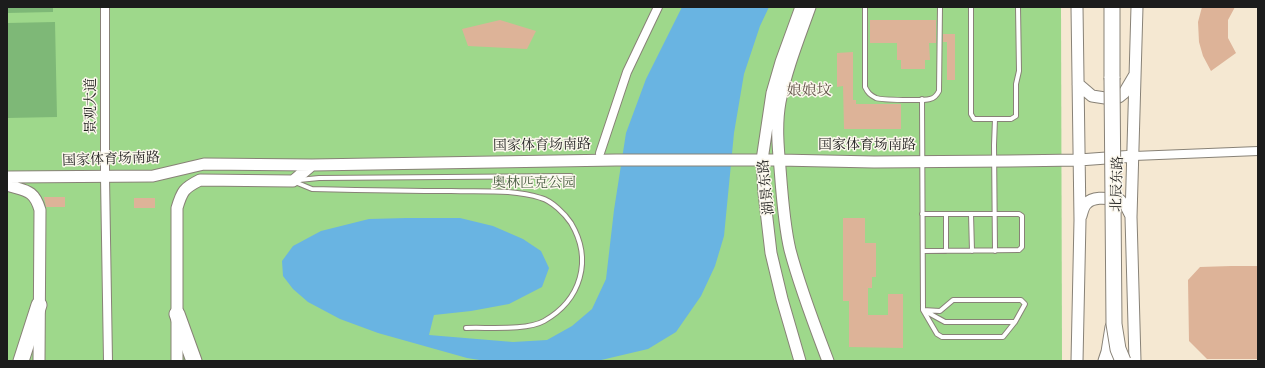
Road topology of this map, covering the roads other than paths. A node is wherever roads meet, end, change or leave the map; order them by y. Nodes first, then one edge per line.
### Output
1 (105, 7) edge
2 (658, 7) edge
3 (801, 7) edge
4 (810, 7) edge
5 (865, 7) edge
6 (940, 7) edge
7 (971, 7) edge
8 (1018, 7) edge
9 (1077, 7) edge
10 (1112, 7) edge
11 (1137, 7) edge
12 (1135, 75) junction
13 (1078, 84) junction
14 (922, 99) junction
15 (995, 119) junction
16 (1258, 151) edge
17 (600, 153) dead end
18 (1134, 156) junction
19 (762, 160) junction
20 (779, 160) junction
21 (1080, 160) junction
22 (922, 161) junction
23 (994, 161) junction
24 (312, 165) junction
25 (571, 176) dead end
26 (7, 177) edge
27 (106, 177) junction
28 (293, 181) junction
29 (7, 185) edge
30 (922, 214) junction
31 (946, 214) junction
32 (971, 214) junction
33 (995, 214) junction
34 (1131, 217) junction
35 (1080, 220) junction
36 (923, 251) junction
37 (946, 251) junction
38 (972, 251) junction
39 (995, 251) junction
40 (39, 306) junction
41 (923, 310) junction
42 (177, 314) junction
43 (1015, 322) junction
44 (1114, 324) junction
45 (466, 328) dead end
46 (21, 361) edge
47 (39, 361) edge
48 (108, 361) edge
49 (177, 361) edge
50 (194, 361) edge
51 (800, 361) edge
52 (828, 361) edge
53 (1077, 361) edge
54 (1106, 361) edge
55 (1123, 361) edge
56 (1135, 361) edge

1 - 27 street, 景观大道
2 - 17 street
3 - 19 street, 湖景东路
4 - 20 street, 湖景东路
5 - 14 lane
6 - 14 lane
7 - 15 lane
8 - 15 lane
9 - 13 street
10 - 44 highway, bridge
11 - 12 street, 北辰东路
12 - 13 street
12 - 18 street, 北辰东路
13 - 21 street
14 - 22 lane
15 - 23 lane
16 - 18 street
18 - 21 street, 国家体育场南路
18 - 34 street, 北辰东路
19 - 20 street, 国家体育场南路
19 - 24 street, 国家体育场南路
19 - 51 street, 湖景东路
20 - 22 street, 国家体育场南路
20 - 52 street, 湖景东路
21 - 23 street, 国家体育场南路
21 - 35 street
22 - 23 street, 国家体育场南路
22 - 30 lane
23 - 33 lane
24 - 27 street, 国家体育场南路
24 - 28 street
25 - 28 lane
26 - 27 street, 国家体育场南路
27 - 48 street, 景观大道
28 - 42 street
28 - 45 lane
29 - 40 street
30 - 31 lane
30 - 36 lane
31 - 32 lane
31 - 37 lane
32 - 33 lane
32 - 38 lane
33 - 39 lane
33 - 39 lane
34 - 35 street
34 - 56 street, 北辰东路
35 - 53 street
36 - 37 lane
36 - 41 lane
37 - 38 lane
38 - 39 lane
40 - 46 highway
40 - 47 street
41 - 43 lane
41 - 43 lane
41 - 43 lane
42 - 49 street
42 - 50 highway
44 - 54 highway
44 - 55 highway, bridge

